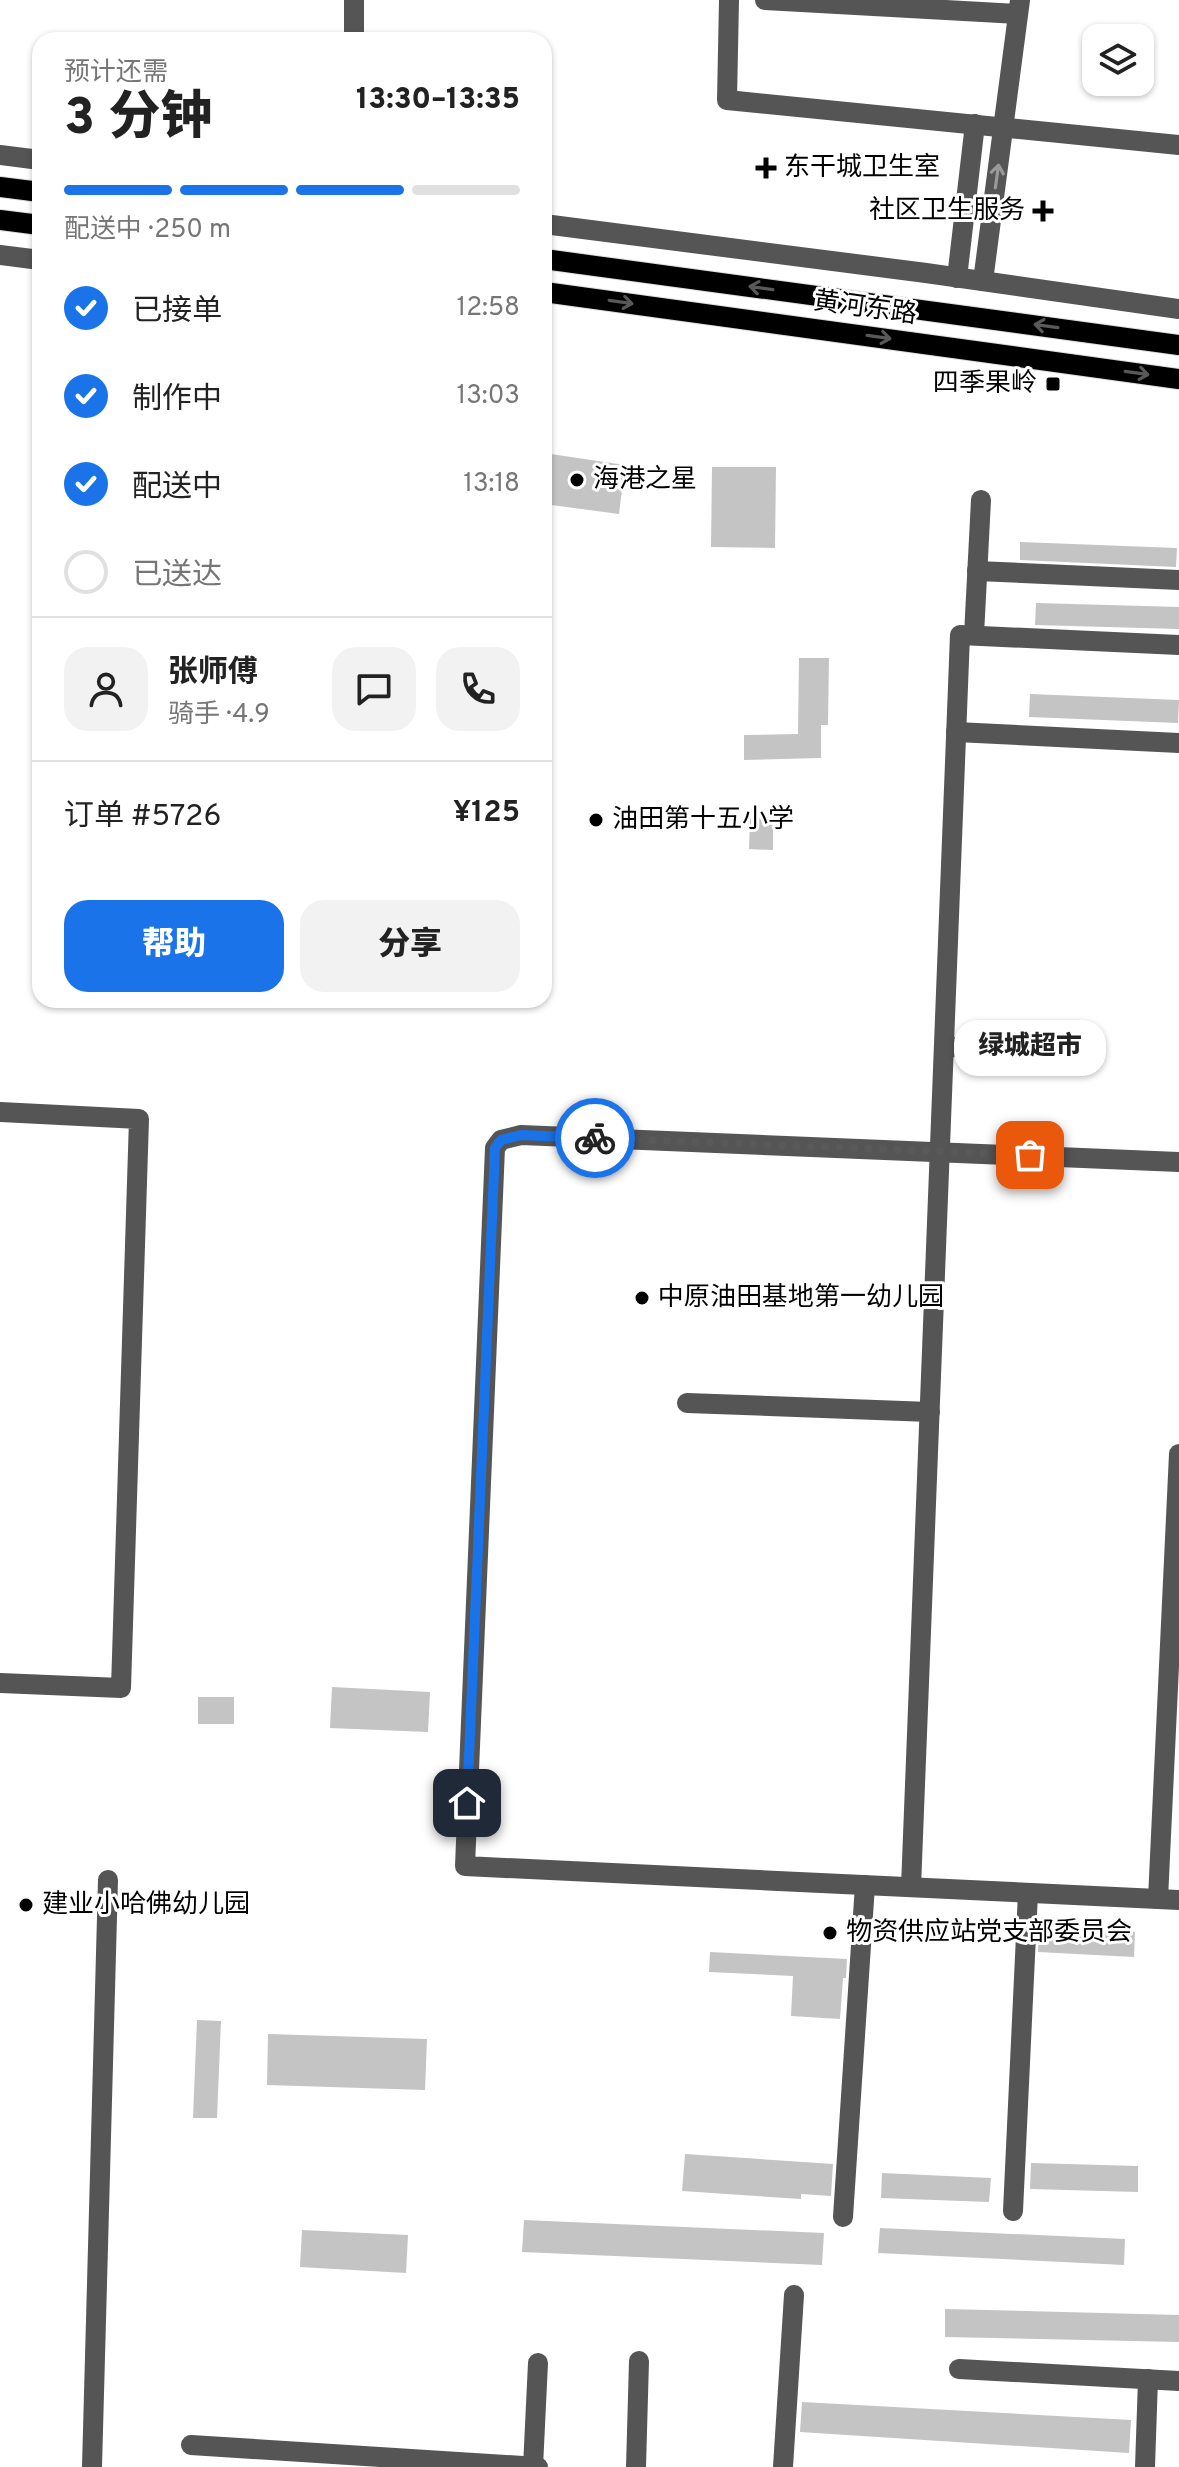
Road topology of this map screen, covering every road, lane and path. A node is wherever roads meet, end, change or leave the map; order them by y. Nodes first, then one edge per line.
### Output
1 (354, 0) edge
2 (729, 0) edge
3 (765, 0) edge
4 (1019, 7) edge
5 (354, 32) edge
6 (975, 124) junction
7 (1004, 127) junction
8 (1179, 145) edge
9 (0, 155) edge
10 (32, 159) edge
11 (0, 187) edge
12 (32, 191) edge
13 (0, 220) edge
14 (32, 224) edge
15 (552, 225) edge
16 (0, 255) edge
17 (32, 259) edge
18 (552, 260) edge
19 (957, 278) junction
20 (983, 281) junction
21 (552, 293) edge
22 (1179, 309) edge
23 (1179, 345) edge
24 (1179, 379) edge
25 (981, 500) dead end
26 (977, 571) junction
27 (1179, 580) edge
28 (967, 635) junction
29 (1179, 645) edge
30 (956, 732) junction
31 (1179, 743) edge
32 (944, 1047) junction
33 (991, 1048) dead end
34 (0, 1112) edge
35 (940, 1151) junction
36 (1179, 1162) edge
37 (687, 1403) dead end
38 (930, 1412) junction
39 (1179, 1454) edge
40 (0, 1683) edge
41 (108, 1880) dead end
42 (865, 1885) junction
43 (911, 1887) junction
44 (1028, 1893) junction
45 (1169, 1900) edge
46 (1013, 2211) dead end
47 (843, 2217) dead end
48 (794, 2295) dead end
49 (639, 2361) dead end
50 (538, 2363) dead end
51 (959, 2369) dead end
52 (1148, 2379) junction
53 (1179, 2381) edge
54 (191, 2445) dead end
55 (92, 2467) edge
56 (536, 2467) edge
57 (636, 2467) edge
58 (783, 2467) edge
59 (1145, 2467) edge

1 - 5 street
2 - 6 street
3 - 4 street
4 - 7 street
6 - 7 street
6 - 19 street
7 - 8 street
20 -> 7 street
9 - 10 street
11 - 12 main road
13 - 14 main road
15 - 19 street
16 - 17 street
23 -> 18 main road, 黄河东路
19 - 20 street
20 - 22 street
21 -> 24 main road, 黄河东路
25 - 26 street
26 - 27 street
26 - 28 street
28 - 29 street
28 - 30 street
30 - 31 street
30 - 32 street
32 - 33 street
32 - 35 street
34 - 40 street
35 - 36 street
35 - 38 street
35 - 42 street
37 - 38 street
38 - 43 street
39 - 45 street
41 - 55 street
42 - 43 street
42 - 47 street
43 - 44 street
44 - 45 street
44 - 46 street
48 - 58 street
49 - 57 street
50 - 56 street
51 - 52 street
52 - 53 street
52 - 59 street
54 - 56 street

